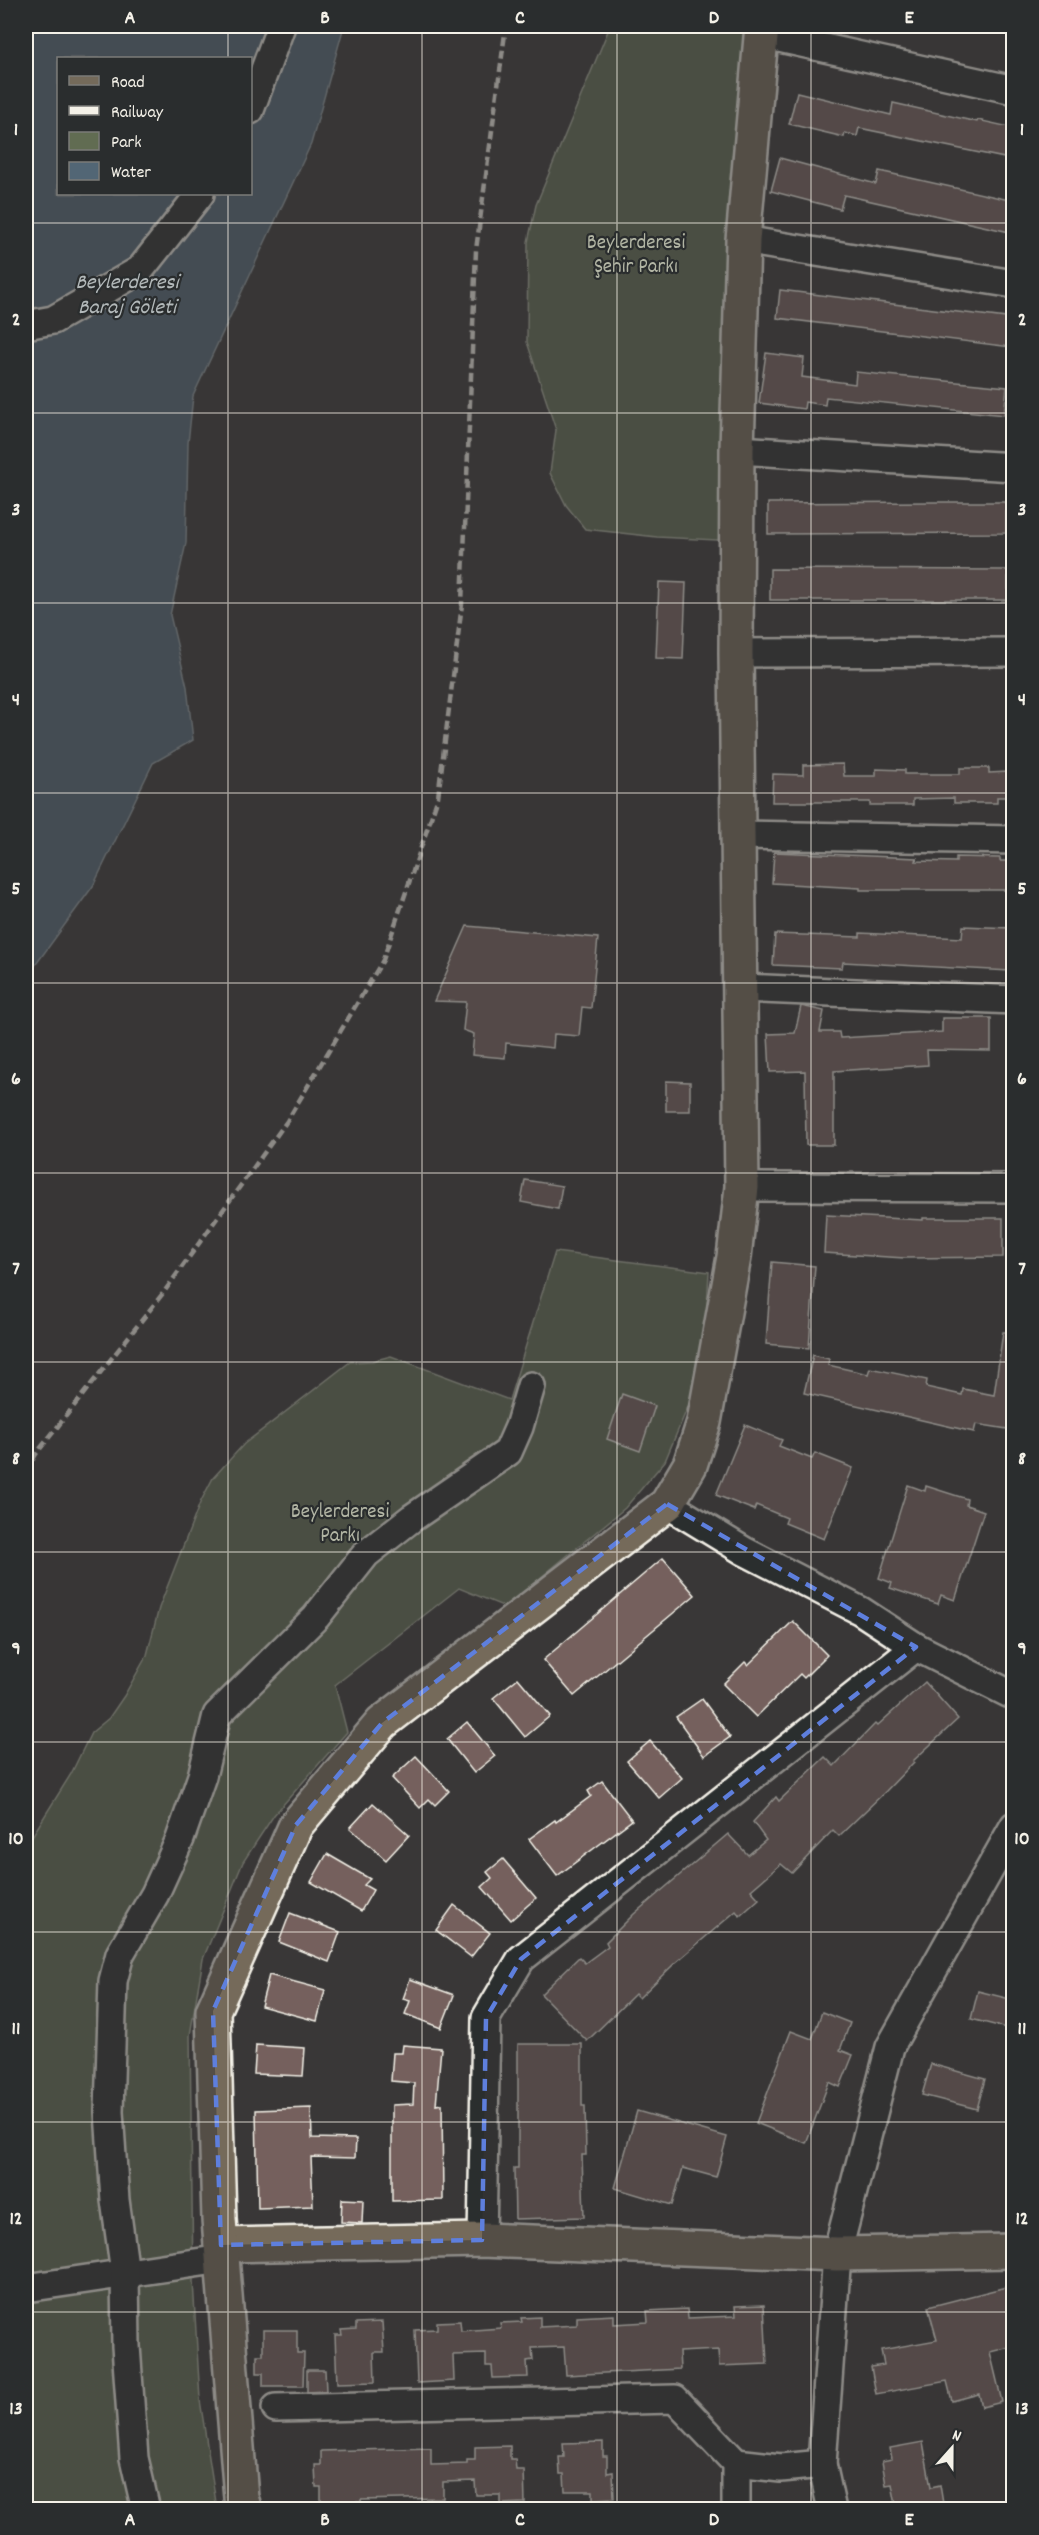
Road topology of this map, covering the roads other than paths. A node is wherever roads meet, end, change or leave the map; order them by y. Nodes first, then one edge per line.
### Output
1 (281, 26) edge
2 (762, 30) edge
3 (1013, 88) edge
4 (252, 105) edge
5 (199, 195) edge
6 (743, 240) junction
7 (1014, 284) edge
8 (31, 324) dead end
9 (737, 450) junction
10 (1014, 467) edge
11 (1014, 652) edge
12 (736, 653) junction
13 (738, 835) junction
14 (1014, 840) edge
15 (741, 988) junction
16 (1014, 1000) edge
17 (742, 1187) junction
18 (1014, 1188) edge
19 (531, 1386) dead end
20 (667, 1504) junction
21 (916, 1647) junction
22 (1014, 1696) edge
23 (1014, 1827) edge
24 (482, 2241) junction
25 (1014, 2251) edge
26 (222, 2252) junction
27 (837, 2254) junction
28 (125, 2273) junction
29 (26, 2288) edge
30 (276, 2408) dead end
31 (736, 2463) junction
32 (822, 2464) junction
33 (146, 2510) edge
34 (245, 2510) edge
35 (736, 2510) edge
36 (832, 2510) edge

1 - 4 street
2 - 3 street
2 - 6 main road
5 - 8 street
6 - 7 street
6 - 9 main road
9 - 10 street
9 - 12 main road
11 - 12 street
12 - 13 main road
13 - 14 street
13 - 15 main road
15 - 16 street
15 - 17 main road
17 - 18 street
17 - 20 main road
19 - 28 street
20 - 21 street
20 - 26 main road
21 - 22 street
21 - 24 street
23 - 27 street
24 - 26 main road
24 - 27 main road
25 - 27 main road
26 - 28 street
26 - 34 main road
27 - 32 street
28 - 29 street
28 - 33 street
30 - 31 street
31 - 32 street
31 - 35 street
32 - 36 street

